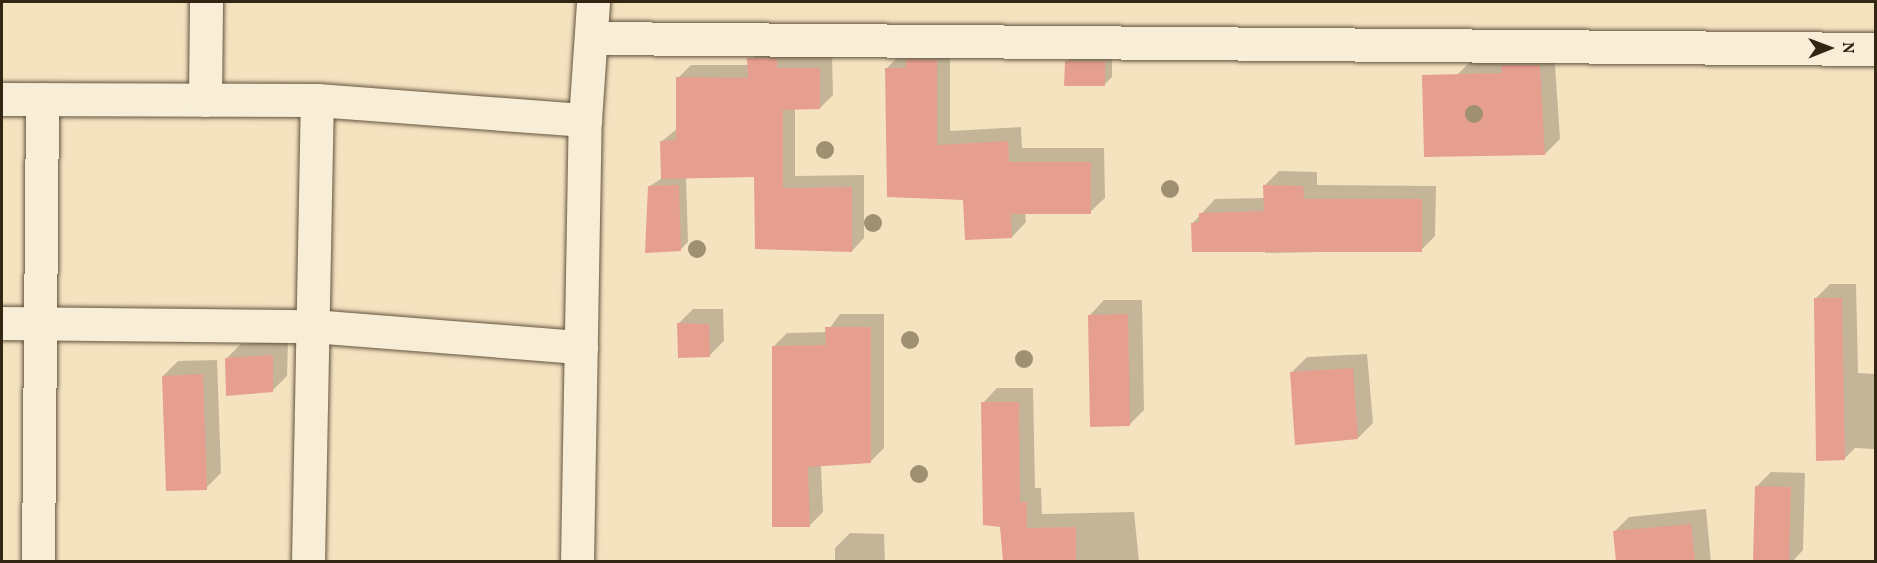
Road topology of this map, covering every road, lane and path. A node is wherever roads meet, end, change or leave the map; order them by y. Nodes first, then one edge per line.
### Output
1 (206, 2) edge
2 (593, 2) edge
3 (593, 38) junction
4 (1875, 49) edge
5 (2, 99) edge
6 (42, 99) junction
7 (205, 100) junction
8 (317, 100) junction
9 (585, 120) junction
10 (2, 323) edge
11 (40, 323) junction
12 (312, 326) junction
13 (581, 347) junction
14 (38, 561) edge
15 (308, 561) edge
16 (577, 561) edge

1 - 7 street
2 - 3 street
3 - 4 street
3 - 9 street
5 - 6 street
6 - 7 street
6 - 11 street
7 - 8 street
8 - 9 street
8 - 12 street
9 - 13 street
10 - 11 street
11 - 12 street
11 - 14 street
12 - 13 street
12 - 15 street
13 - 16 street

